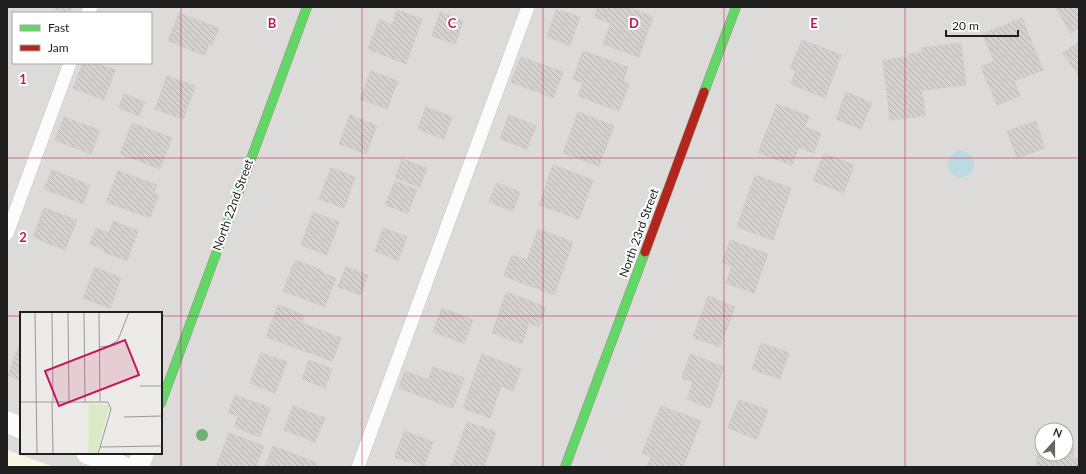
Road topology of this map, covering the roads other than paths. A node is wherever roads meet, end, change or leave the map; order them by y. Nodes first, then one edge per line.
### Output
1 (307, 7) edge
2 (528, 7) edge
3 (736, 7) edge
4 (70, 64) edge
5 (7, 234) edge
6 (162, 400) edge
7 (7, 422) edge
8 (20, 428) edge
9 (90, 454) edge
10 (143, 454) edge
11 (124, 467) edge
12 (138, 467) edge
13 (358, 467) edge
14 (565, 467) edge

1 - 6 street, North 22nd Street
2 - 13 lane
3 - 14 street, North 23rd Street
4 - 5 lane
7 - 8 street
9 - 11 street
10 - 12 street

